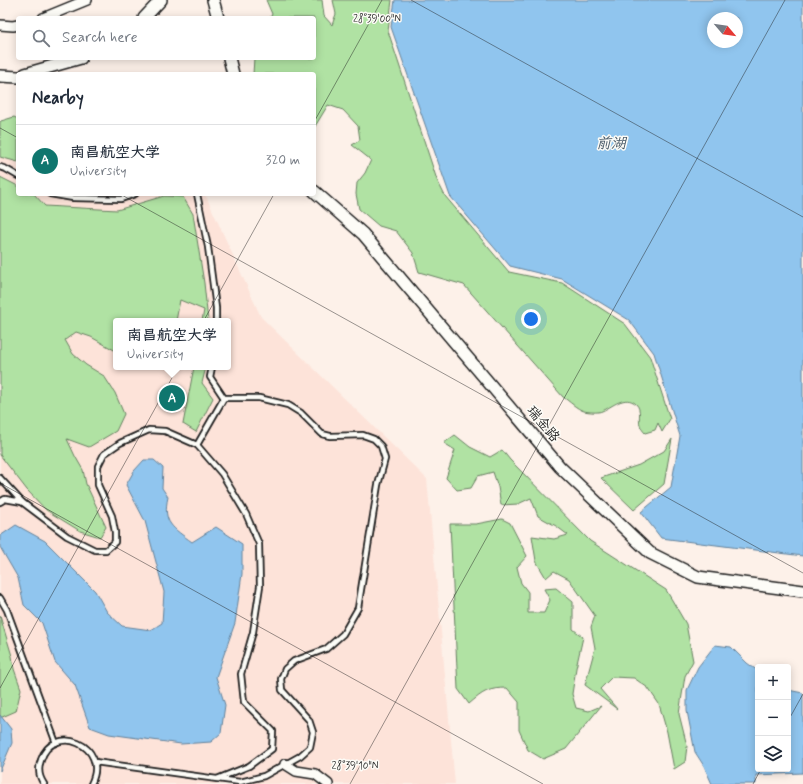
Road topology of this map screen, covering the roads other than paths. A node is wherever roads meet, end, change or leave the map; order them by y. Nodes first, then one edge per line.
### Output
1 (88, 0) edge
2 (161, 0) edge
3 (213, 0) edge
4 (48, 16) edge
5 (146, 16) edge
6 (217, 16) edge
7 (0, 25) edge
8 (16, 25) edge
9 (74, 60) edge
10 (230, 60) edge
11 (33, 72) edge
12 (232, 72) edge
13 (0, 76) edge
14 (16, 76) edge
15 (0, 167) edge
16 (16, 175) edge
17 (316, 193) edge
18 (62, 196) edge
19 (129, 196) edge
20 (197, 196) edge
21 (216, 318) edge
22 (211, 370) edge
23 (224, 398) junction
24 (196, 445) junction
25 (0, 478) edge
26 (0, 502) edge
27 (22, 502) junction
28 (803, 591) edge
29 (0, 598) edge
30 (56, 743) junction
31 (95, 762) junction
32 (285, 764) junction
33 (217, 779) junction
34 (41, 783) edge
35 (91, 784) edge
36 (328, 784) edge

1 - 4 street
2 - 5 street
3 - 6 street
7 - 8 street
9 - 11 street
10 - 12 street
13 - 14 street
15 - 16 lane
17 - 28 street, 瑞金路
18 - 19 lane
20 - 21 lane
22 - 23 lane
23 - 24 lane
23 - 32 lane
24 - 27 lane
24 - 33 lane
25 - 27 lane
26 - 27 lane
29 - 30 lane
30 - 31 lane
30 - 34 lane
31 - 33 lane
31 - 35 lane
32 - 33 lane
32 - 36 street

